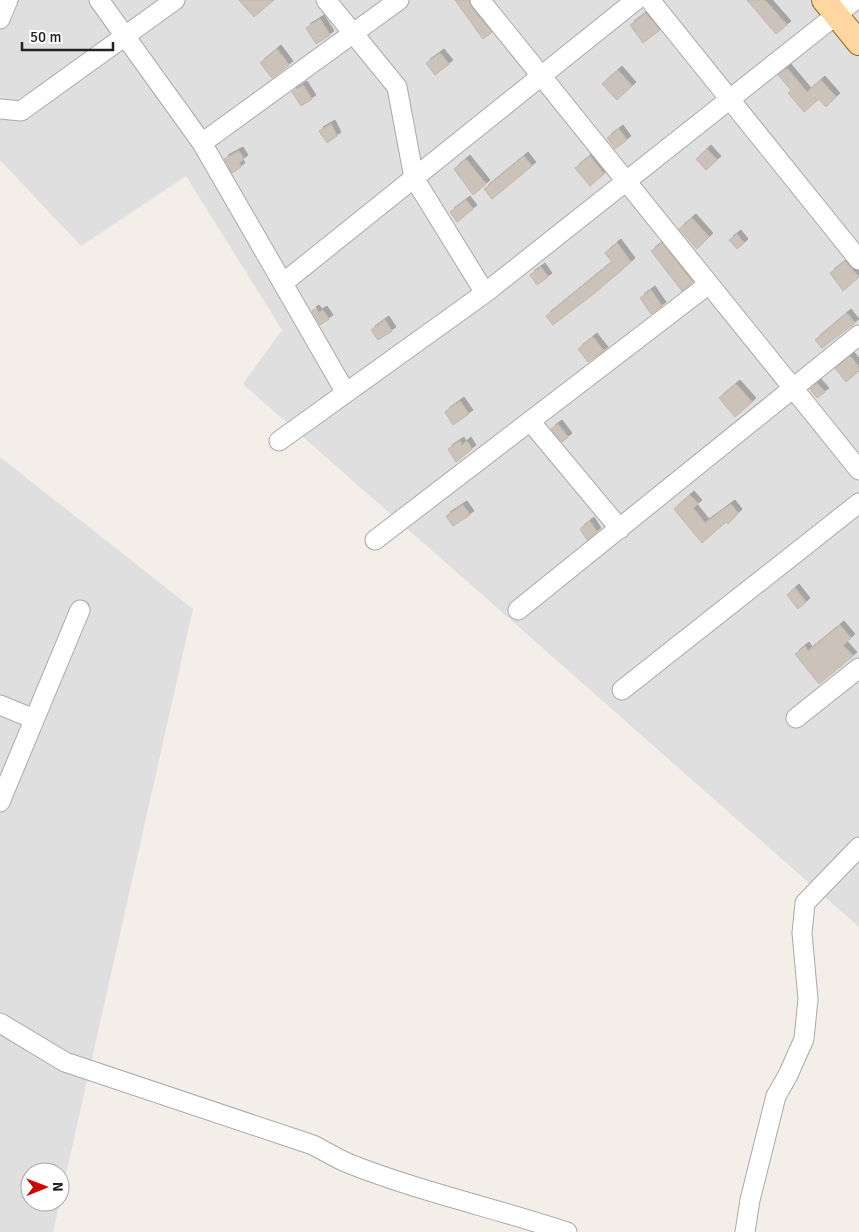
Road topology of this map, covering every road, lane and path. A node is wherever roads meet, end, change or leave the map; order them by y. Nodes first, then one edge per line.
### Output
1 (8, 0) edge
2 (99, 0) edge
3 (175, 0) edge
4 (326, 0) edge
5 (398, 0) edge
6 (480, 0) edge
7 (636, 0) edge
8 (650, 0) edge
9 (855, 0) edge
10 (830, 7) edge
11 (0, 19) edge
12 (353, 33) junction
13 (125, 36) junction
14 (859, 43) edge
15 (541, 76) junction
16 (730, 99) junction
17 (0, 109) edge
18 (202, 143) junction
19 (414, 178) junction
20 (626, 181) junction
21 (859, 260) edge
22 (283, 283) junction
23 (709, 284) junction
24 (485, 293) junction
25 (859, 335) edge
26 (794, 388) junction
27 (346, 393) junction
28 (530, 421) junction
29 (279, 441) dead end
30 (859, 470) edge
31 (859, 503) edge
32 (620, 528) junction
33 (375, 540) dead end
34 (80, 610) dead end
35 (518, 610) dead end
36 (859, 668) edge
37 (622, 690) dead end
38 (0, 705) edge
39 (796, 718) dead end
40 (34, 719) junction
41 (0, 802) edge
42 (859, 847) edge
43 (0, 1023) edge
44 (567, 1232) edge
45 (744, 1232) edge

1 - 11 street
2 - 13 street
3 - 13 street
4 - 12 street
5 - 12 street
6 - 15 street
7 - 15 street
8 - 16 street
9 - 10 street
10 - 14 main road
10 - 16 street
12 - 18 street
12 - 19 street
13 - 17 street
13 - 18 street
15 - 19 street
15 - 20 street
16 - 20 street
16 - 21 street
18 - 22 street
19 - 22 street
19 - 24 street
20 - 23 street
20 - 24 street
22 - 27 street
23 - 26 street
23 - 28 street
24 - 27 street
25 - 26 street
26 - 30 street
26 - 32 street
27 - 29 street
28 - 32 street
28 - 33 street
31 - 37 street
32 - 35 street
34 - 40 street
36 - 39 street
38 - 40 street
40 - 41 street
42 - 45 street
43 - 44 street

